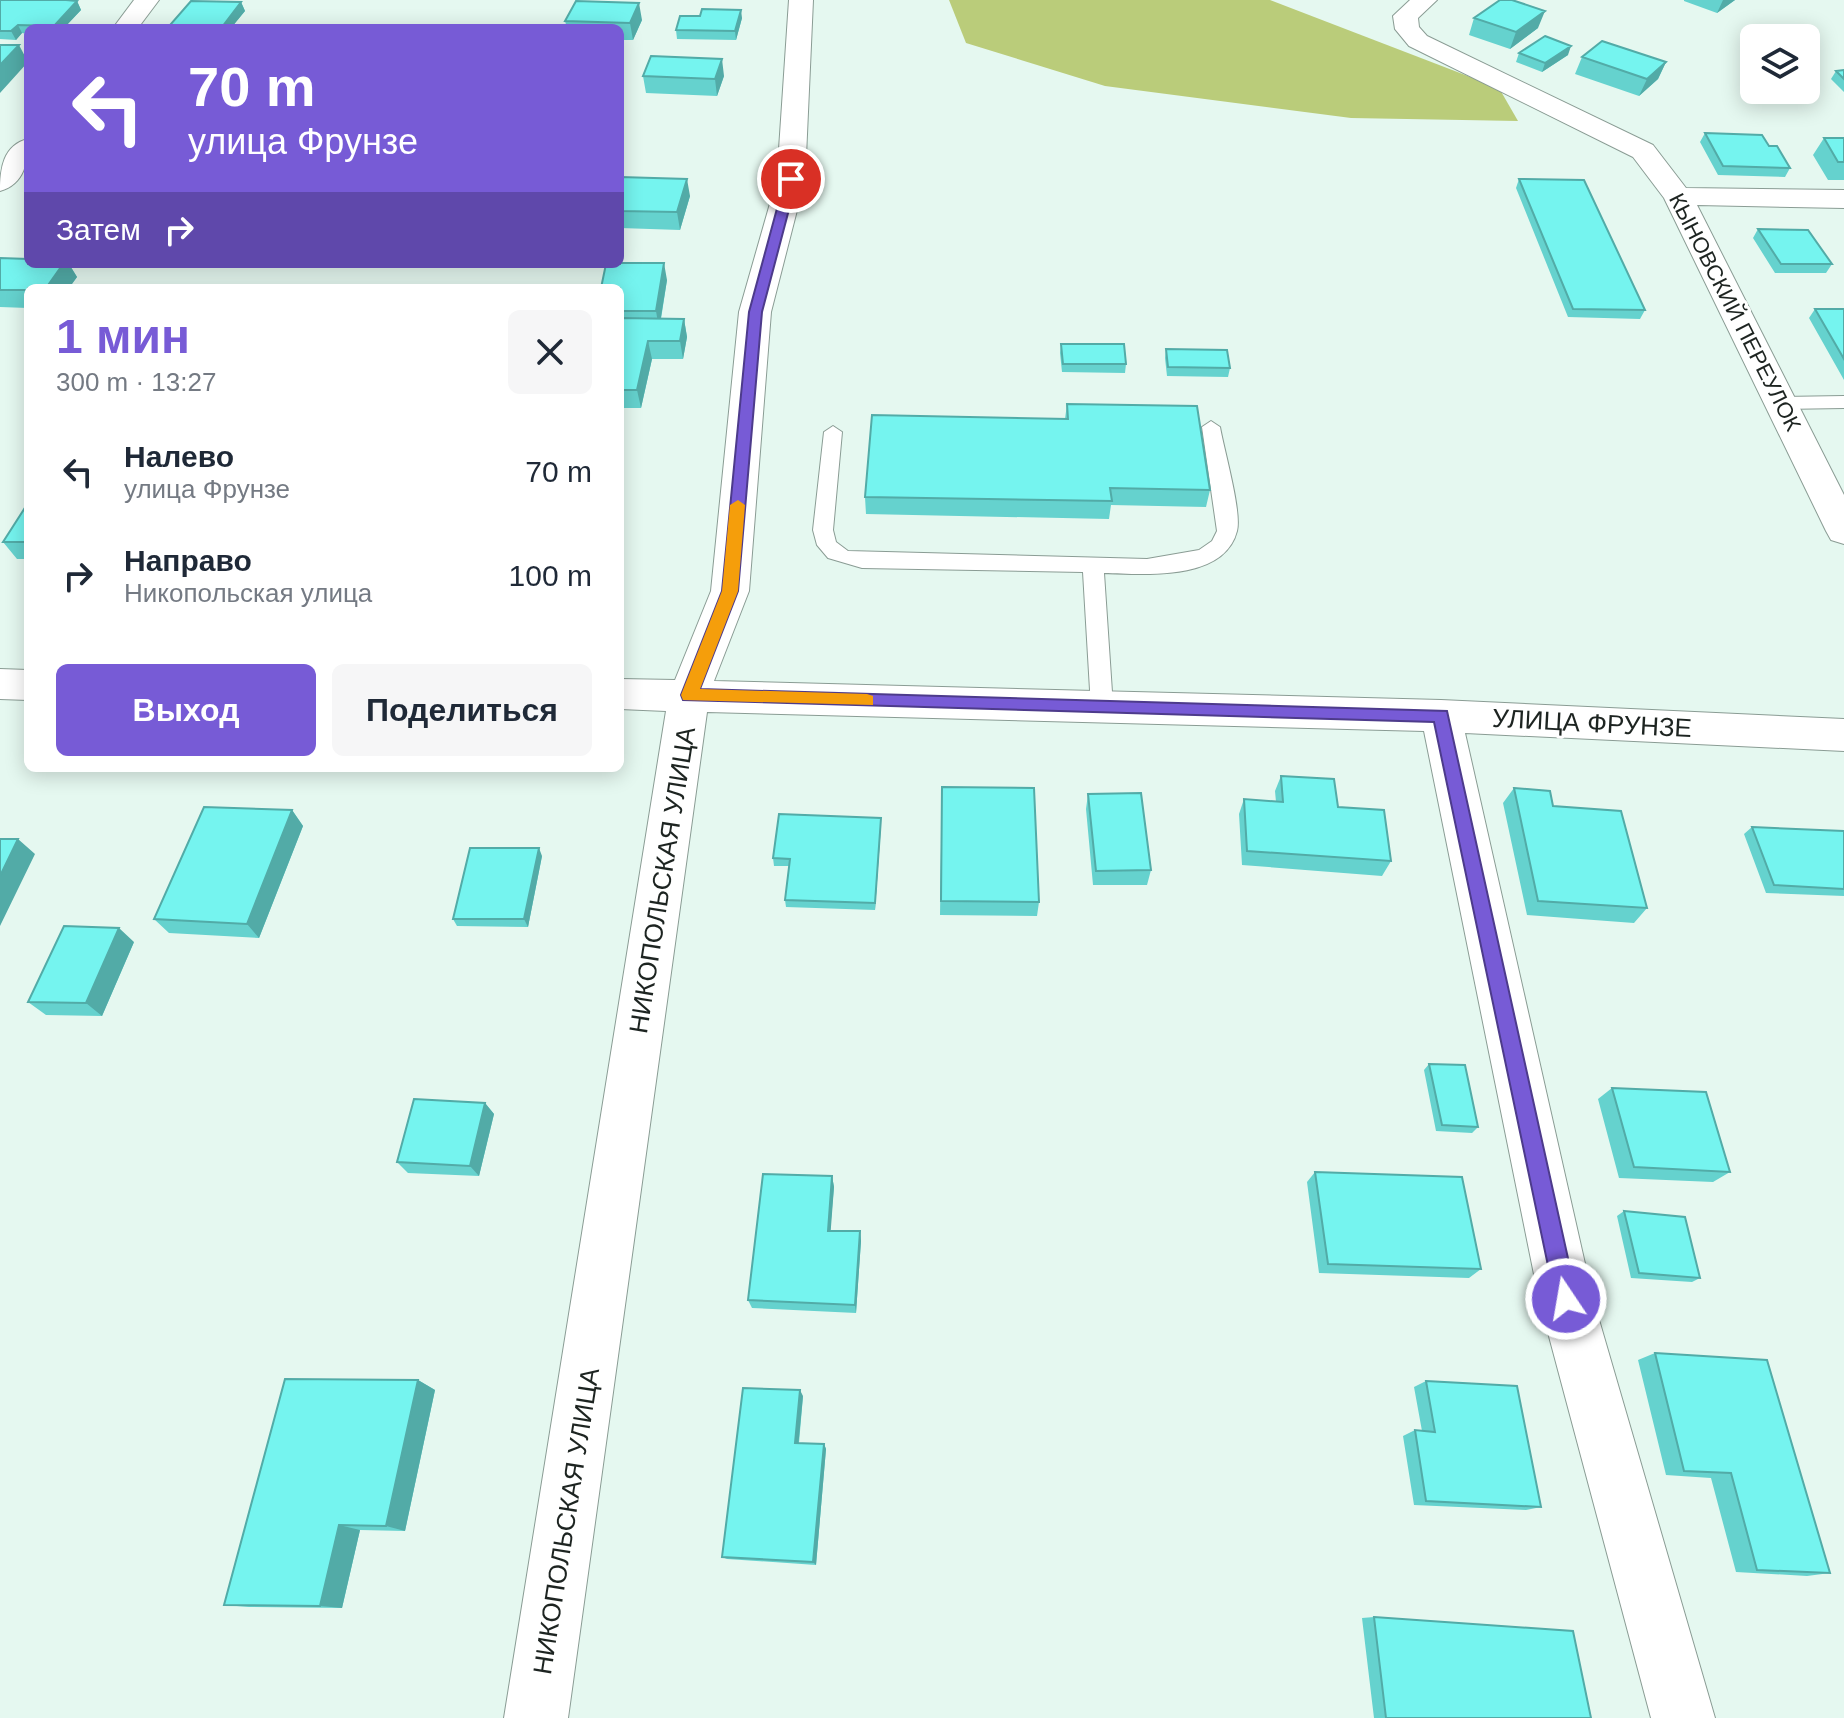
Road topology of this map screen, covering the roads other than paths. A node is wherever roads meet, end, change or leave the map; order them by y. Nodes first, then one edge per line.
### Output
1 (147, 0) edge
2 (801, 0) edge
3 (1425, 0) edge
4 (128, 24) edge
5 (24, 152) edge
6 (0, 182) edge
7 (1678, 196) junction
8 (1844, 199) edge
9 (1844, 402) edge
10 (1782, 403) junction
11 (1211, 427) dead end
12 (833, 432) dead end
13 (1844, 531) edge
14 (1093, 565) junction
15 (0, 684) edge
16 (24, 685) edge
17 (624, 694) edge
18 (689, 695) junction
19 (1102, 707) junction
20 (1441, 716) junction
21 (1844, 735) edge
22 (536, 1718) edge
23 (1683, 1718) edge

1 - 4 street
2 - 18 street, НИКОПОЛЬСКАЯ УЛИЦА
3 - 7 street, КЫНОВСКИЙ ПЕРЕУЛОК
5 - 6 street
7 - 8 street
7 - 10 street, КЫНОВСКИЙ ПЕРЕУЛОК
9 - 10 lane
10 - 13 street, КЫНОВСКИЙ ПЕРЕУЛОК
11 - 14 lane
12 - 14 lane
14 - 19 lane
15 - 16 street
17 - 18 street, УЛИЦА ФРУНЗЕ
18 - 19 street, УЛИЦА ФРУНЗЕ
18 - 22 street, НИКОПОЛЬСКАЯ УЛИЦА
19 - 20 street, УЛИЦА ФРУНЗЕ
20 - 21 street, УЛИЦА ФРУНЗЕ
20 - 23 street

